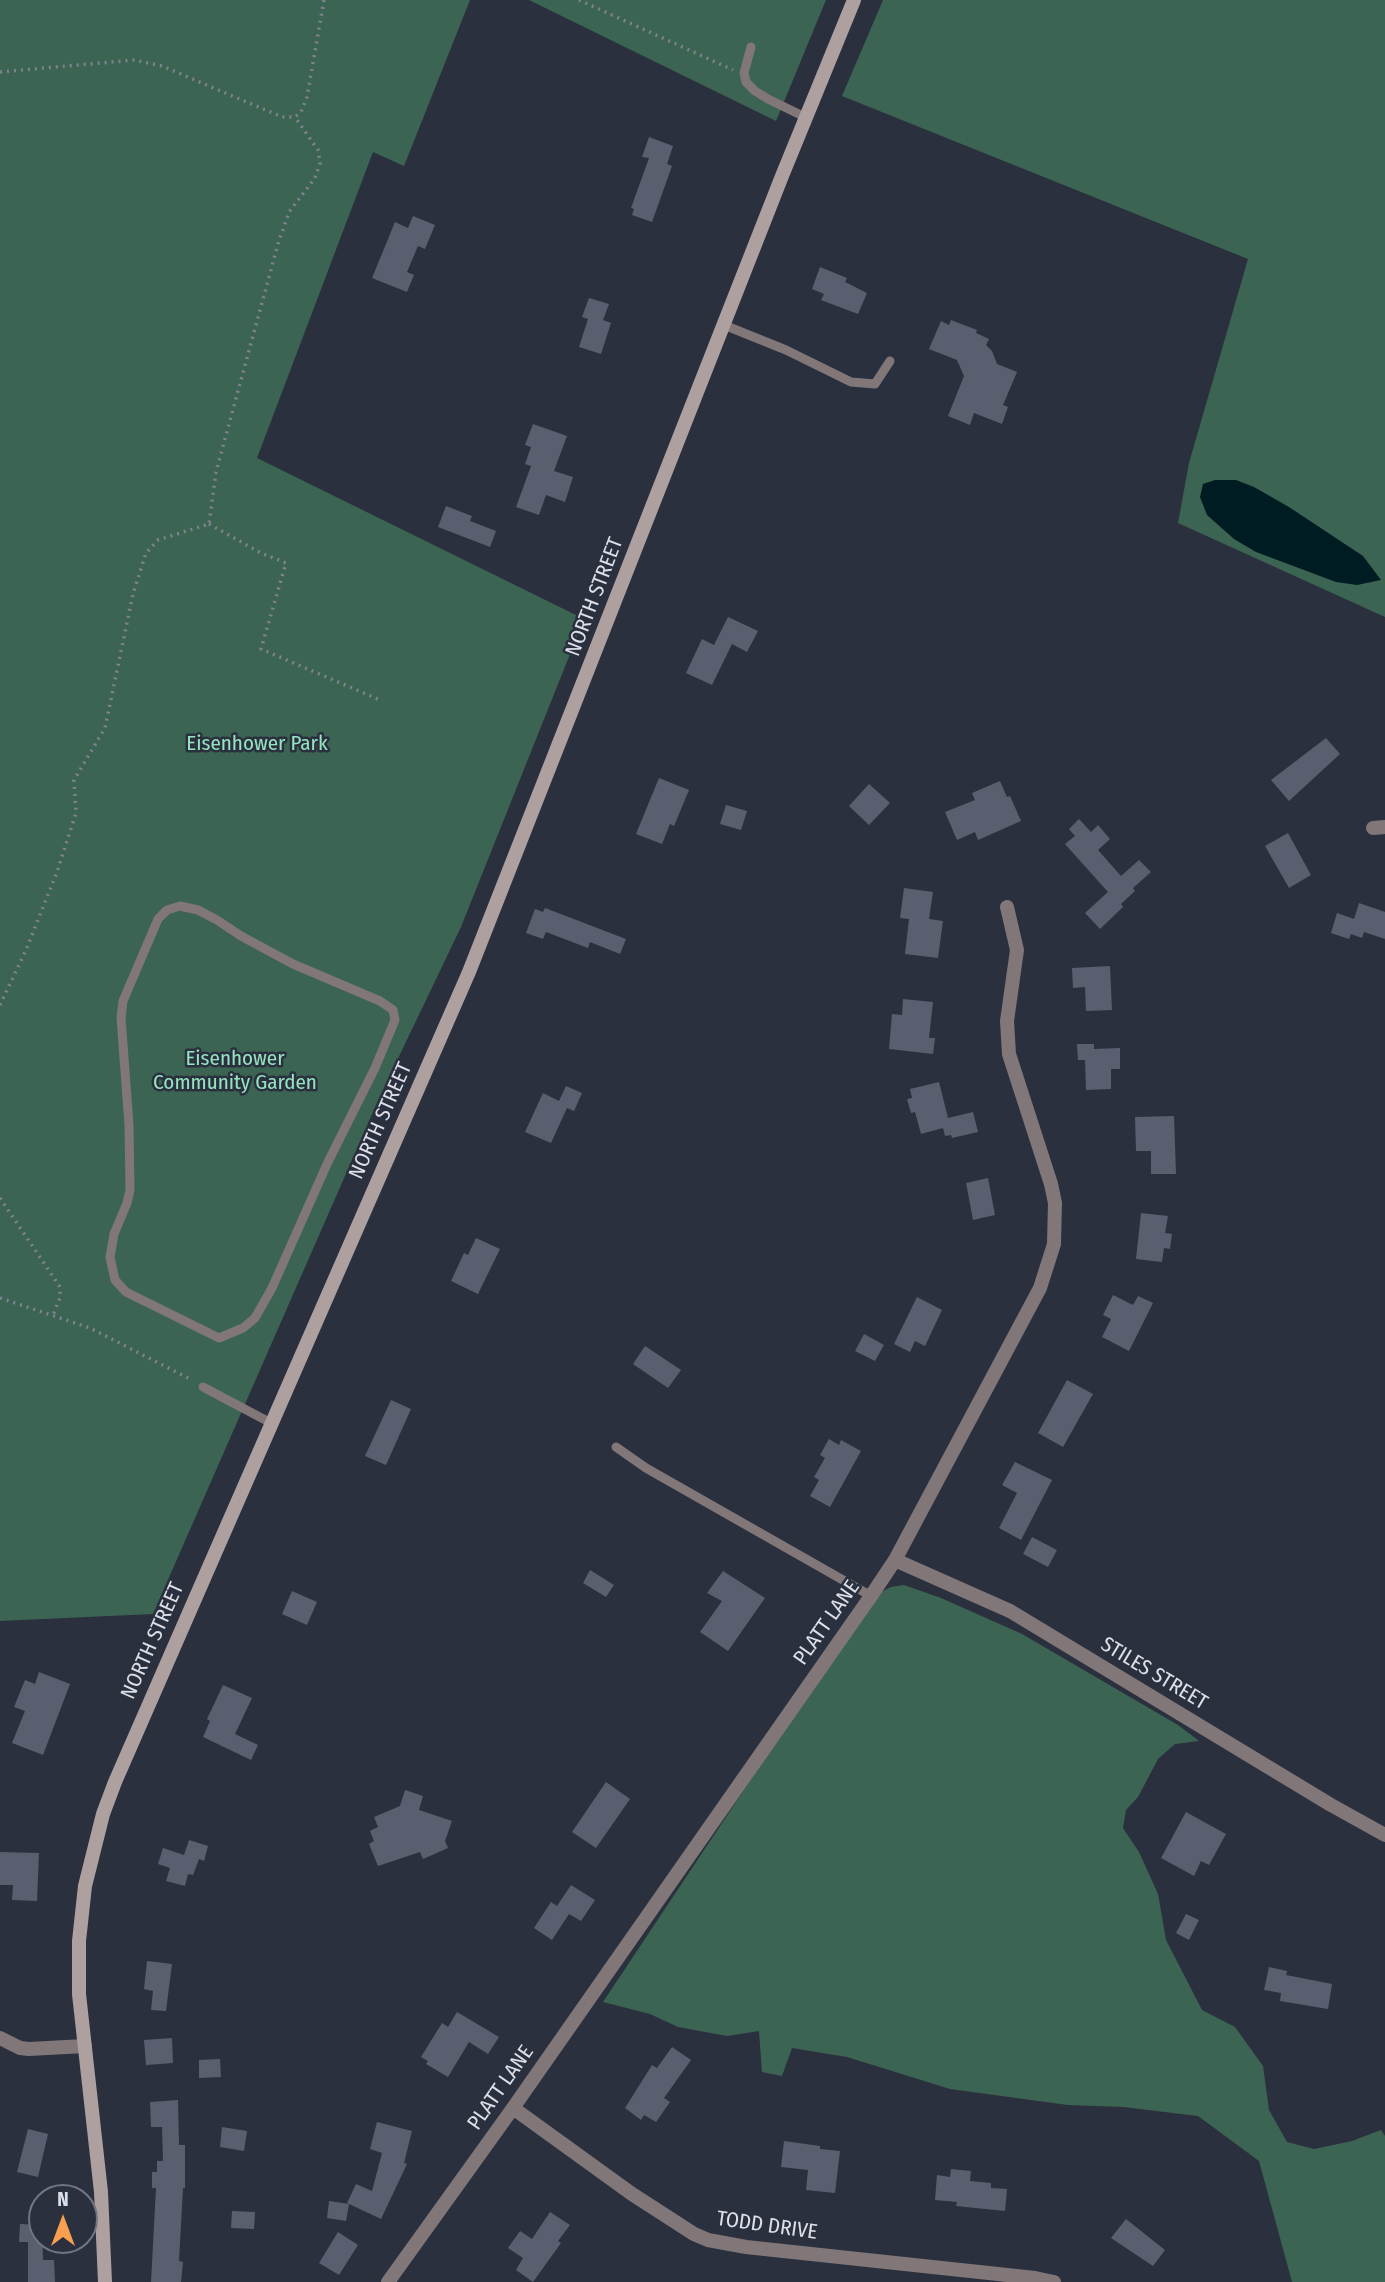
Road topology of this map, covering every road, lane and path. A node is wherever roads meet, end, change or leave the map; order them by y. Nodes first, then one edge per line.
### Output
1 (324, 0) edge
2 (579, 0) edge
3 (854, 0) edge
4 (751, 47) dead end
5 (0, 72) edge
6 (744, 73) junction
7 (295, 117) junction
8 (807, 118) junction
9 (724, 325) junction
10 (890, 361) dead end
11 (209, 524) junction
12 (380, 700) dead end
13 (1007, 907) dead end
14 (0, 1004) edge
15 (0, 1198) edge
16 (0, 1298) edge
17 (155, 1307) joint
18 (53, 1315) junction
19 (203, 1387) joint
20 (271, 1423) junction
21 (616, 1447) dead end
22 (895, 1560) junction
23 (871, 1597) junction
24 (1385, 1835) edge
25 (0, 2038) edge
26 (85, 2046) junction
27 (513, 2108) junction
28 (105, 2282) edge
29 (388, 2282) edge
30 (1054, 2282) edge

1 - 7 path
2 - 6 path
3 - 8 main road, NORTH STREET
4 - 6 lane
5 - 7 path
6 - 8 lane
7 - 11 path
8 - 9 main road, NORTH STREET
9 - 10 lane
9 - 20 main road, NORTH STREET
11 - 12 path
11 - 14 path
13 - 22 street, PLATT LANE
15 - 18 path
16 - 18 path
17 - 17 lane
18 - 19 path
19 - 20 lane
20 - 26 main road, NORTH STREET
21 - 23 lane
22 - 23 street, PLATT LANE
22 - 24 street, STILES STREET
23 - 27 street, PLATT LANE
25 - 26 street
26 - 28 main road, NORTH STREET
27 - 29 street, PLATT LANE
27 - 30 street, TODD DRIVE

